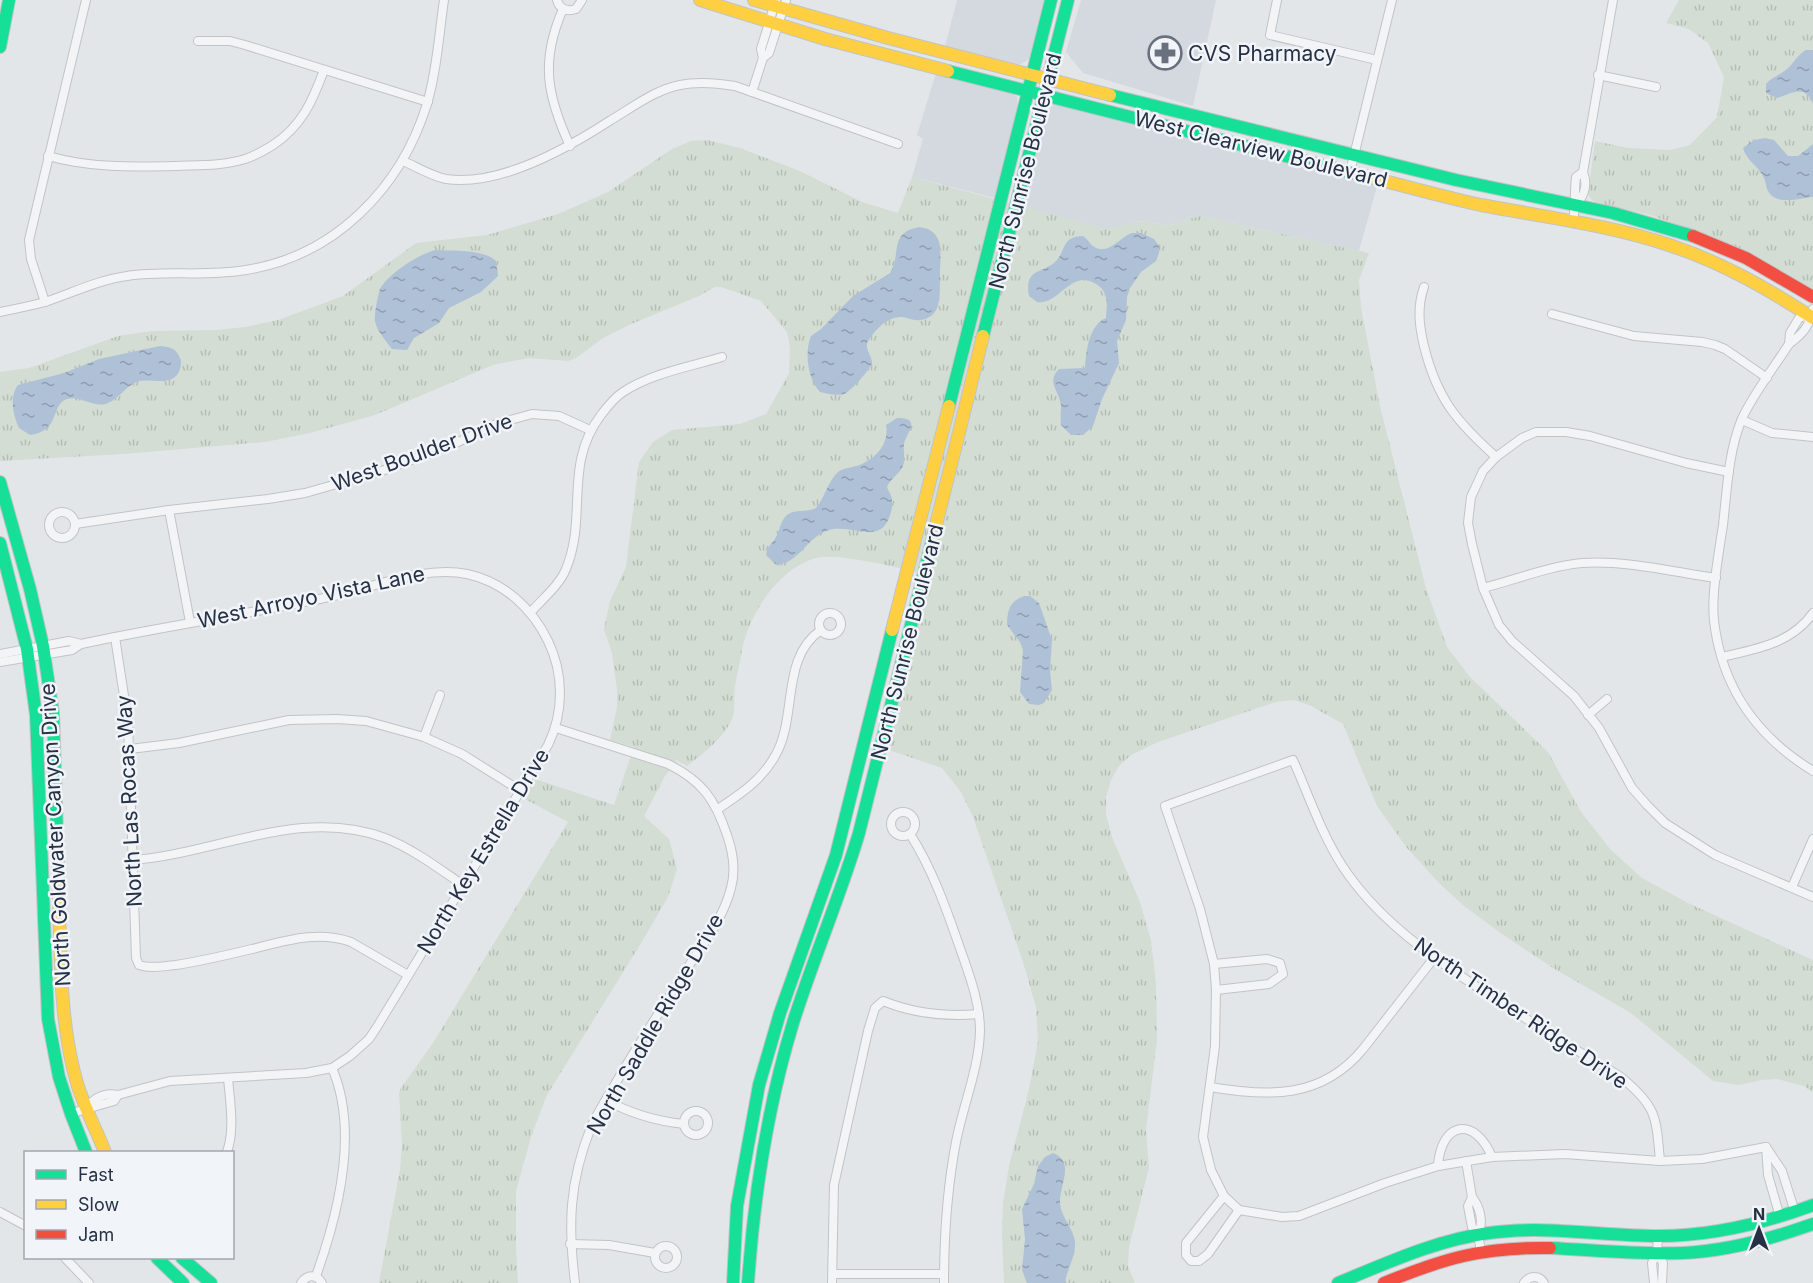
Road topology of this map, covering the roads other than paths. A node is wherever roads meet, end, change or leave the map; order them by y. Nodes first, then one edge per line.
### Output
1 (9, 0) edge
2 (86, 0) edge
3 (444, 0) edge
4 (557, 0) edge
5 (582, 0) edge
6 (700, 0) edge
7 (754, 0) edge
8 (1051, 0) edge
9 (1068, 0) edge
10 (1277, 0) edge
11 (1392, 0) edge
12 (1613, 0) edge
13 (780, 4) edge
14 (563, 9) junction
15 (773, 24) junction
16 (198, 41) dead end
17 (0, 46) edge
18 (1377, 60) junction
19 (324, 70) junction
20 (1598, 75) junction
21 (1031, 76) junction
22 (1047, 79) junction
23 (1656, 87) dead end
24 (1027, 91) junction
25 (752, 92) junction
26 (1043, 96) junction
27 (428, 102) junction
28 (898, 144) dead end
29 (570, 146) junction
30 (48, 156) junction
31 (1354, 156) junction
32 (404, 161) junction
33 (1350, 172) junction
34 (1008, 204) junction
35 (1576, 205) junction
36 (1573, 221) junction
37 (1000, 236) junction
38 (1424, 287) dead end
39 (1813, 297) edge
40 (45, 302) junction
41 (0, 312) edge
42 (1552, 314) dead end
43 (1812, 314) edge
44 (722, 357) dead end
45 (1767, 378) junction
46 (1742, 420) junction
47 (590, 430) junction
48 (1813, 437) edge
49 (1496, 457) junction
50 (1729, 472) junction
51 (0, 482) edge
52 (169, 510) junction
53 (75, 524) dead end
54 (0, 543) edge
55 (1716, 578) junction
56 (1483, 588) junction
57 (531, 612) junction
58 (1813, 613) edge
59 (190, 622) junction
60 (821, 630) dead end
61 (115, 637) junction
62 (44, 650) junction
63 (27, 653) junction
64 (0, 654) edge
65 (1722, 657) junction
66 (0, 662) edge
67 (440, 695) dead end
68 (1607, 699) dead end
69 (1588, 715) junction
70 (556, 728) junction
71 (424, 737) junction
72 (130, 749) junction
73 (1813, 771) edge
74 (521, 791) junction
75 (718, 809) junction
76 (910, 834) dead end
77 (1813, 839) edge
78 (132, 860) junction
79 (463, 885) junction
80 (1792, 887) junction
81 (1813, 897) edge
82 (1434, 958) junction
83 (1214, 964) junction
84 (408, 975) junction
85 (1216, 990) junction
86 (979, 1014) junction
87 (332, 1068) junction
88 (228, 1078) junction
89 (1210, 1087) junction
90 (606, 1100) junction
91 (86, 1108) junction
92 (69, 1114) junction
93 (684, 1124) dead end
94 (1766, 1147) junction
95 (86, 1151) edge
96 (105, 1151) edge
97 (227, 1151) edge
98 (1492, 1156) junction
99 (1466, 1161) junction
100 (1660, 1161) junction
101 (1438, 1167) junction
102 (1224, 1196) junction
103 (1813, 1205) edge
104 (1239, 1210) junction
105 (0, 1212) edge
106 (1795, 1212) junction
107 (1780, 1217) junction
108 (1813, 1224) edge
109 (24, 1225) edge
110 (1478, 1234) junction
111 (1658, 1237) junction
112 (570, 1244) junction
113 (1481, 1252) junction
114 (655, 1253) dead end
115 (1657, 1253) junction
116 (67, 1259) edge
117 (159, 1259) edge
118 (184, 1259) edge
119 (832, 1278) edge
120 (944, 1278) edge
121 (319, 1280) edge
122 (89, 1283) edge
123 (183, 1283) edge
124 (210, 1283) edge
125 (301, 1283) edge
126 (574, 1283) edge
127 (732, 1283) edge
128 (748, 1283) edge
129 (1338, 1283) edge
130 (1384, 1283) edge
131 (1524, 1283) edge
132 (1544, 1283) edge
133 (1654, 1283) edge
134 (1662, 1283) edge

1 - 17 street
2 - 30 street
3 - 27 street
4 - 14 street
5 - 14 street
6 - 15 street, West Clearview Boulevard
7 - 13 street, West Clearview Boulevard
8 - 21 street, North Sunrise Boulevard
9 - 22 street, North Sunrise Boulevard
10 - 18 street
11 - 18 street
12 - 20 street
13 - 15 street
13 - 21 street, West Clearview Boulevard
14 - 29 street
15 - 24 street, West Clearview Boulevard
15 - 25 street
16 - 19 street
18 - 31 street
19 - 27 street
19 - 30 street
20 - 23 street
20 - 35 street
21 - 22 street, West Clearview Boulevard
21 - 24 street, North Sunrise Boulevard
22 - 26 street, North Sunrise Boulevard
22 - 31 street, West Clearview Boulevard
24 - 26 street, West Clearview Boulevard
24 - 34 street, North Sunrise Boulevard
25 - 28 street
25 - 29 street
26 - 33 street, West Clearview Boulevard
26 - 34 street, North Sunrise Boulevard
27 - 32 street
29 - 32 street
30 - 40 street
31 - 33 street
31 - 35 street, West Clearview Boulevard
32 - 40 street
33 - 36 street, West Clearview Boulevard
34 - 37 street, North Sunrise Boulevard
35 - 36 street
35 - 39 street, West Clearview Boulevard
36 - 43 street, West Clearview Boulevard
37 - 127 street, North Sunrise Boulevard
37 - 128 street, North Sunrise Boulevard
38 - 49 street
40 - 41 street
42 - 45 street
43 - 45 street
44 - 47 street
45 - 46 street
46 - 48 street
46 - 50 street
47 - 52 street, West Boulder Drive
47 - 57 street
49 - 50 street
49 - 56 street
50 - 55 street
51 - 62 street, North Goldwater Canyon Drive
52 - 53 street, West Boulder Drive
52 - 59 street
54 - 63 street, North Goldwater Canyon Drive
55 - 56 street
55 - 65 street
56 - 69 street
57 - 59 street, West Arroyo Vista Lane
57 - 70 street, North Key Estrella Drive
58 - 65 street
59 - 61 street, West Arroyo Vista Lane
60 - 75 street
61 - 62 street, West Arroyo Vista Lane
61 - 72 street, North Las Rocas Way
62 - 63 street, West Arroyo Vista Lane
62 - 91 street, North Goldwater Canyon Drive
63 - 64 street, West Arroyo Vista Lane
63 - 66 street, West Arroyo Vista Lane
63 - 92 street, North Goldwater Canyon Drive
65 - 73 street
67 - 71 street
68 - 69 street
69 - 80 street
70 - 74 street, North Key Estrella Drive
70 - 75 street, North Saddle Ridge Drive
71 - 72 street
71 - 74 street
72 - 78 street, North Las Rocas Way
74 - 79 street, North Key Estrella Drive
75 - 90 street, North Saddle Ridge Drive
76 - 86 street
77 - 80 street
78 - 79 street
78 - 84 street, North Las Rocas Way
79 - 84 street, North Key Estrella Drive
80 - 81 street
82 - 83 street, North Timber Ridge Drive
82 - 89 street
82 - 100 street, North Timber Ridge Drive
83 - 85 street
83 - 85 street
84 - 87 street, North Key Estrella Drive
85 - 89 street
86 - 119 street
86 - 120 street
87 - 88 street
87 - 121 street
88 - 91 street
88 - 97 street
89 - 102 street
90 - 93 street
90 - 112 street, North Saddle Ridge Drive
91 - 92 street
91 - 96 street, North Goldwater Canyon Drive
92 - 95 street, North Goldwater Canyon Drive
94 - 100 street
94 - 106 street
94 - 107 street
98 - 99 street
98 - 100 street
98 - 101 street
99 - 101 street
99 - 110 street
101 - 104 street
102 - 104 street
102 - 104 street
103 - 106 street
105 - 109 street
106 - 107 street
107 - 111 street
108 - 115 street
110 - 111 street
110 - 113 street
110 - 129 street
111 - 115 street
112 - 114 street
112 - 126 street, North Saddle Ridge Drive
113 - 115 street
113 - 130 street
115 - 133 street
115 - 134 street
116 - 122 street
117 - 123 street
118 - 124 street
119 - 120 street
121 - 125 street
131 - 132 street

